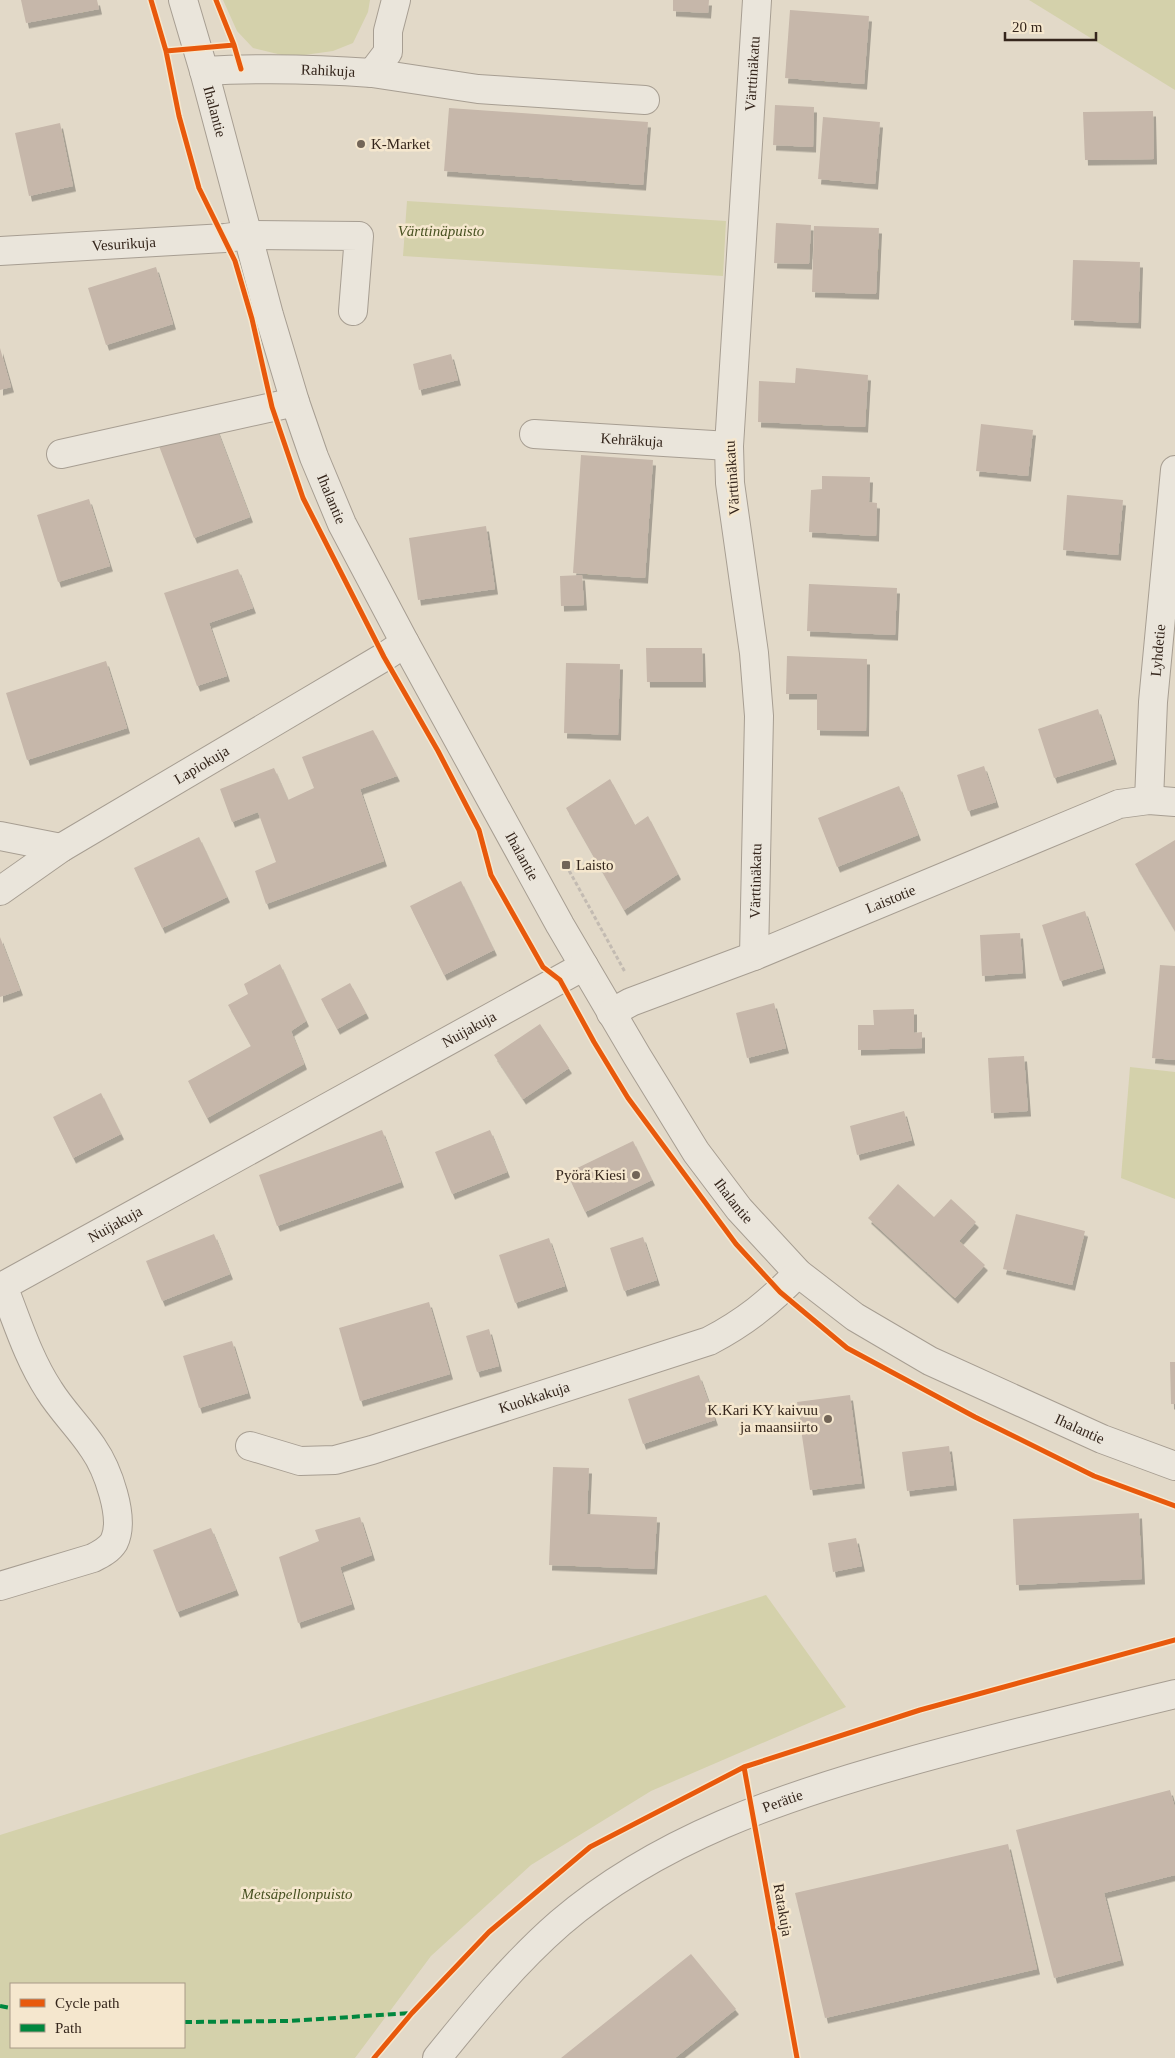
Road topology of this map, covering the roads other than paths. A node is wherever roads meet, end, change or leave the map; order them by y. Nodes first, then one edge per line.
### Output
1 (183, 0) edge
2 (396, 0) edge
3 (757, 0) edge
4 (204, 71) junction
5 (372, 73) junction
6 (645, 100) dead end
7 (248, 235) junction
8 (0, 251) edge
9 (353, 310) dead end
10 (295, 402) junction
11 (534, 434) dead end
12 (729, 446) junction
13 (61, 454) dead end
14 (1175, 470) edge
15 (405, 643) junction
16 (1162, 801) edge
17 (0, 836) edge
18 (61, 848) junction
19 (0, 891) edge
20 (754, 956) junction
21 (584, 966) junction
22 (611, 1013) junction
23 (798, 1273) junction
24 (2, 1282) edge
25 (250, 1446) dead end
26 (1175, 1466) edge
27 (0, 1586) edge
28 (1175, 1694) edge
29 (437, 2058) edge

1 - 4 street, Ihalantie
2 - 5 street, Rahikuja
3 - 12 street, Värttinäkatu
4 - 5 street, Rahikuja
4 - 7 street, Ihalantie
5 - 6 street
7 - 8 street, Vesurikuja
7 - 9 street, Vesurikuja
7 - 10 street, Ihalantie
10 - 13 street
10 - 15 street, Ihalantie
11 - 12 street, Kehräkuja
12 - 20 street, Värttinäkatu
14 - 16 street, Lyhdetie
15 - 18 street, Lapiokuja
15 - 21 street, Ihalantie
16 - 20 street, Laistotie
17 - 18 street
18 - 19 street, Lapiokuja
20 - 22 street, Laistotie
21 - 22 street, Ihalantie
21 - 24 street, Nuijakuja
22 - 23 street, Ihalantie
23 - 25 street, Kuokkakuja
23 - 26 street, Ihalantie
24 - 27 street, Nuijakuja
28 - 29 street, Perätie

